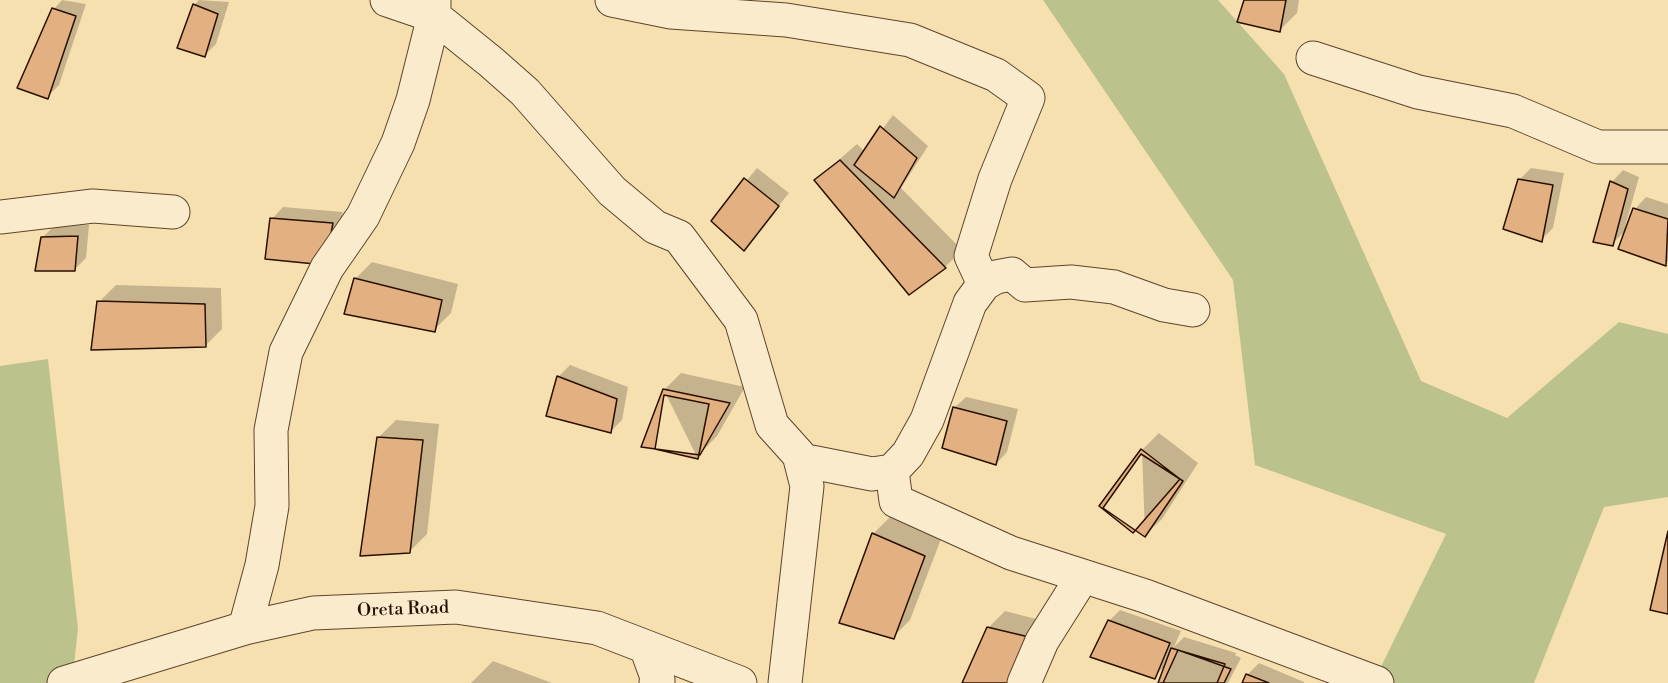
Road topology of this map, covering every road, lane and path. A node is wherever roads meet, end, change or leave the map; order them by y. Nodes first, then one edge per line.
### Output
1 (387, 0) edge
2 (612, 0) edge
3 (434, 8) edge
4 (740, 8) edge
5 (1313, 58) dead end
6 (1668, 147) edge
7 (173, 212) dead end
8 (0, 217) edge
9 (984, 284) junction
10 (1193, 310) dead end
11 (801, 460) junction
12 (892, 471) junction
13 (1083, 576) junction
14 (245, 628) junction
15 (646, 647) junction
16 (101, 677) edge
17 (64, 683) edge
18 (656, 683) edge
19 (740, 683) edge
20 (784, 683) edge
21 (1024, 683) edge
22 (1377, 683) edge

1 - 3 street
2 - 4 street
3 - 11 street
3 - 14 street
4 - 9 street
5 - 6 street
7 - 8 street
9 - 10 street
9 - 12 street
11 - 12 street
11 - 20 street
12 - 13 street
13 - 21 street
13 - 22 street
14 - 15 street, Oreta Road
14 - 16 street, Oreta Road
15 - 18 street
15 - 19 street, Oreta Road
16 - 17 street, Oreta Road

